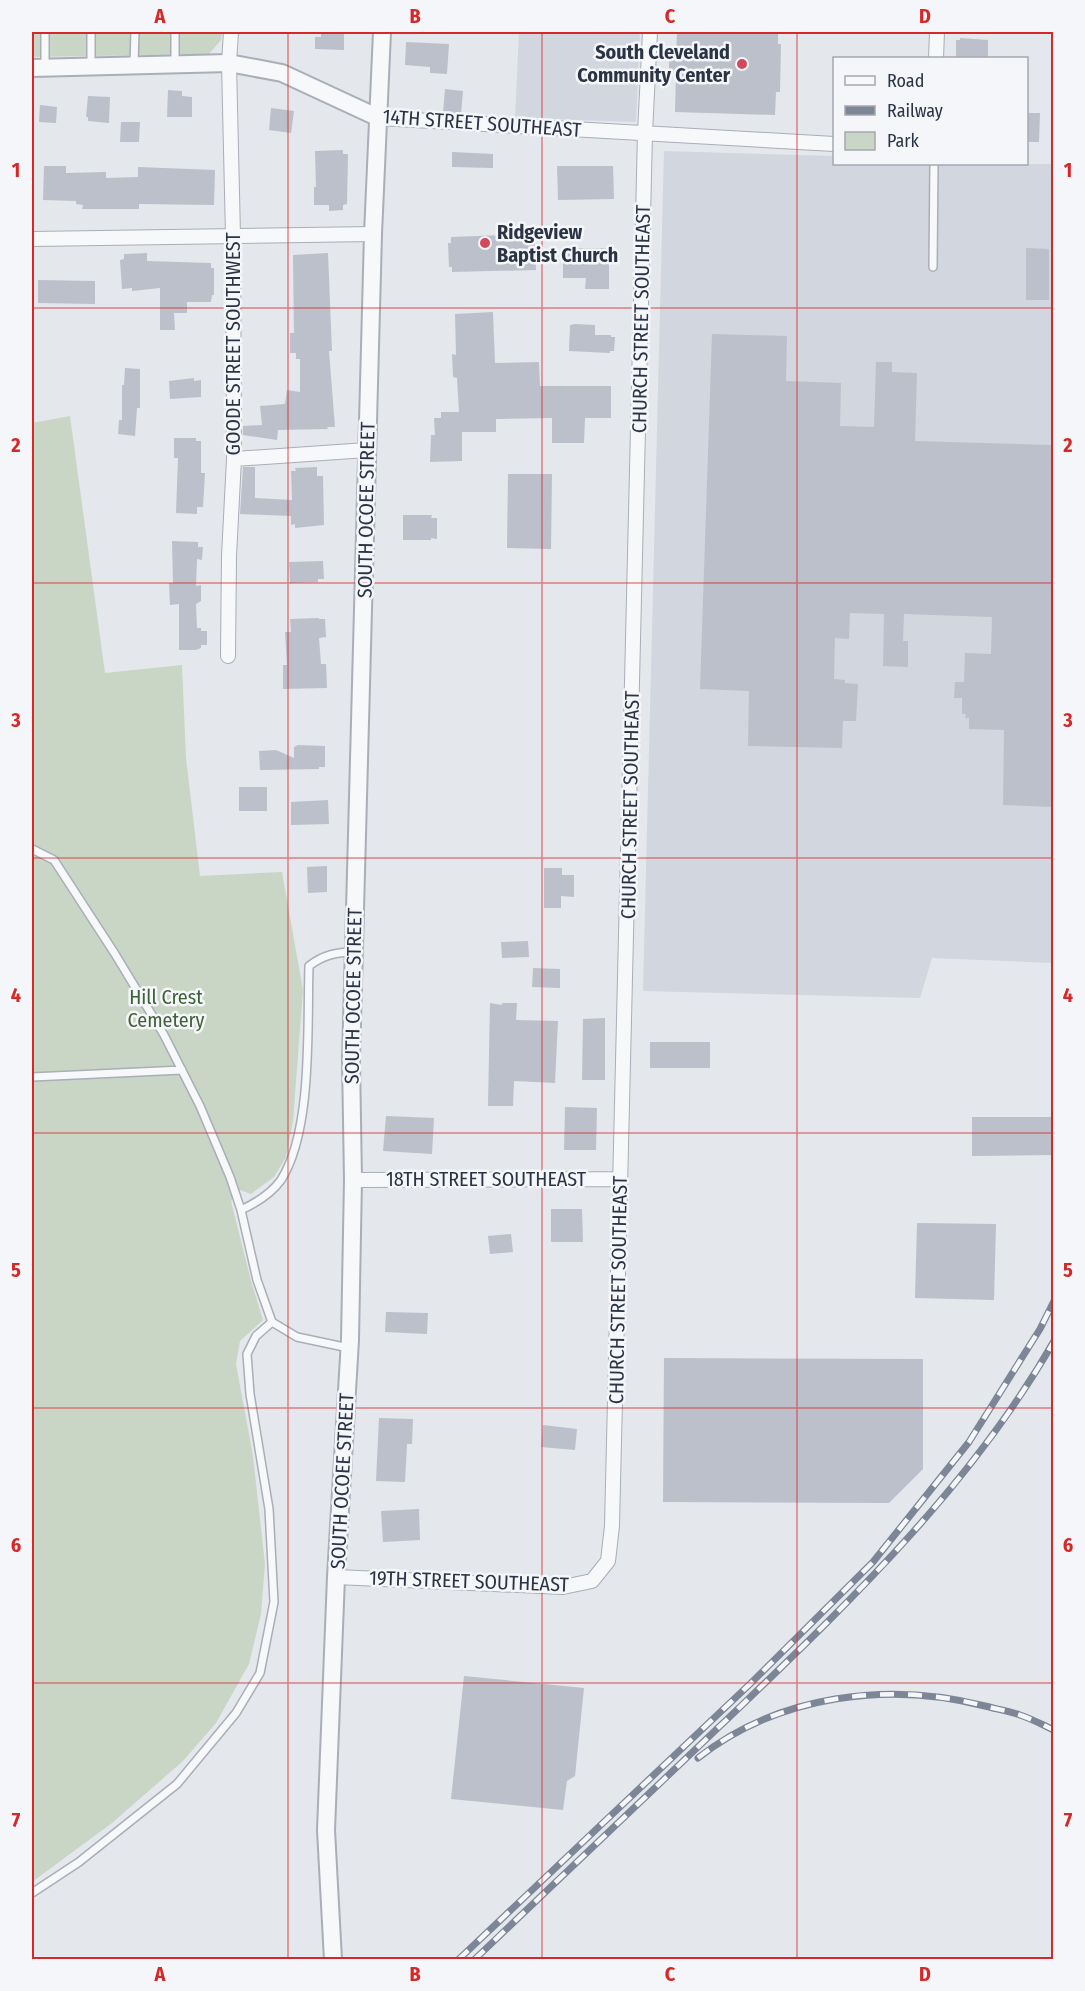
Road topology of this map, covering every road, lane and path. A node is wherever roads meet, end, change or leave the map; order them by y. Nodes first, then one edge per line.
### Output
1 (45, 32) edge
2 (91, 32) edge
3 (135, 32) edge
4 (175, 32) edge
5 (231, 32) edge
6 (382, 32) edge
7 (650, 32) edge
8 (937, 32) edge
9 (936, 57) edge
10 (175, 63) junction
11 (229, 63) junction
12 (134, 65) junction
13 (91, 66) junction
14 (38, 68) edge
15 (379, 118) junction
16 (645, 133) junction
17 (833, 144) edge
18 (934, 165) edge
19 (373, 234) junction
20 (233, 236) junction
21 (32, 240) edge
22 (933, 267) dead end
23 (367, 450) junction
24 (234, 459) junction
25 (228, 656) dead end
26 (32, 849) edge
27 (354, 952) junction
28 (182, 1070) junction
29 (32, 1077) edge
30 (620, 1179) junction
31 (353, 1180) junction
32 (241, 1210) junction
33 (272, 1322) junction
34 (349, 1348) junction
35 (598, 1574) joint
36 (336, 1577) junction
37 (32, 1893) edge
38 (332, 1958) edge

1 - 14 lane
2 - 13 lane
3 - 12 lane
4 - 10 lane
5 - 11 street, GOODE STREET SOUTHWEST
6 - 15 street, SOUTH OCOEE STREET
7 - 16 street, CHURCH STREET SOUTHEAST
8 - 9 street
10 - 11 street, 14TH STREET SOUTHEAST
10 - 12 street, 14TH STREET SOUTHEAST
11 - 15 street, 14TH STREET SOUTHEAST
11 - 20 street, GOODE STREET SOUTHWEST
12 - 13 street, 14TH STREET SOUTHEAST
13 - 14 street, 14TH STREET SOUTHEAST
15 - 16 street, 14TH STREET SOUTHEAST
15 - 19 street, SOUTH OCOEE STREET
16 - 17 street, 14TH STREET SOUTHEAST
16 - 30 street, CHURCH STREET SOUTHEAST
18 - 22 lane
19 - 20 street
19 - 23 street, SOUTH OCOEE STREET
20 - 21 street
20 - 24 street, GOODE STREET SOUTHWEST
23 - 24 street
23 - 27 street, SOUTH OCOEE STREET
24 - 25 street, GOODE STREET SOUTHWEST
26 - 28 lane
27 - 31 street, SOUTH OCOEE STREET
27 - 32 lane
28 - 29 lane
28 - 32 lane
30 - 31 street, 18TH STREET SOUTHEAST
30 - 35 street, CHURCH STREET SOUTHEAST
31 - 34 street, SOUTH OCOEE STREET
32 - 33 lane
33 - 34 lane
33 - 37 lane
34 - 36 street, SOUTH OCOEE STREET
35 - 36 street, 19TH STREET SOUTHEAST
36 - 38 street, SOUTH OCOEE STREET

